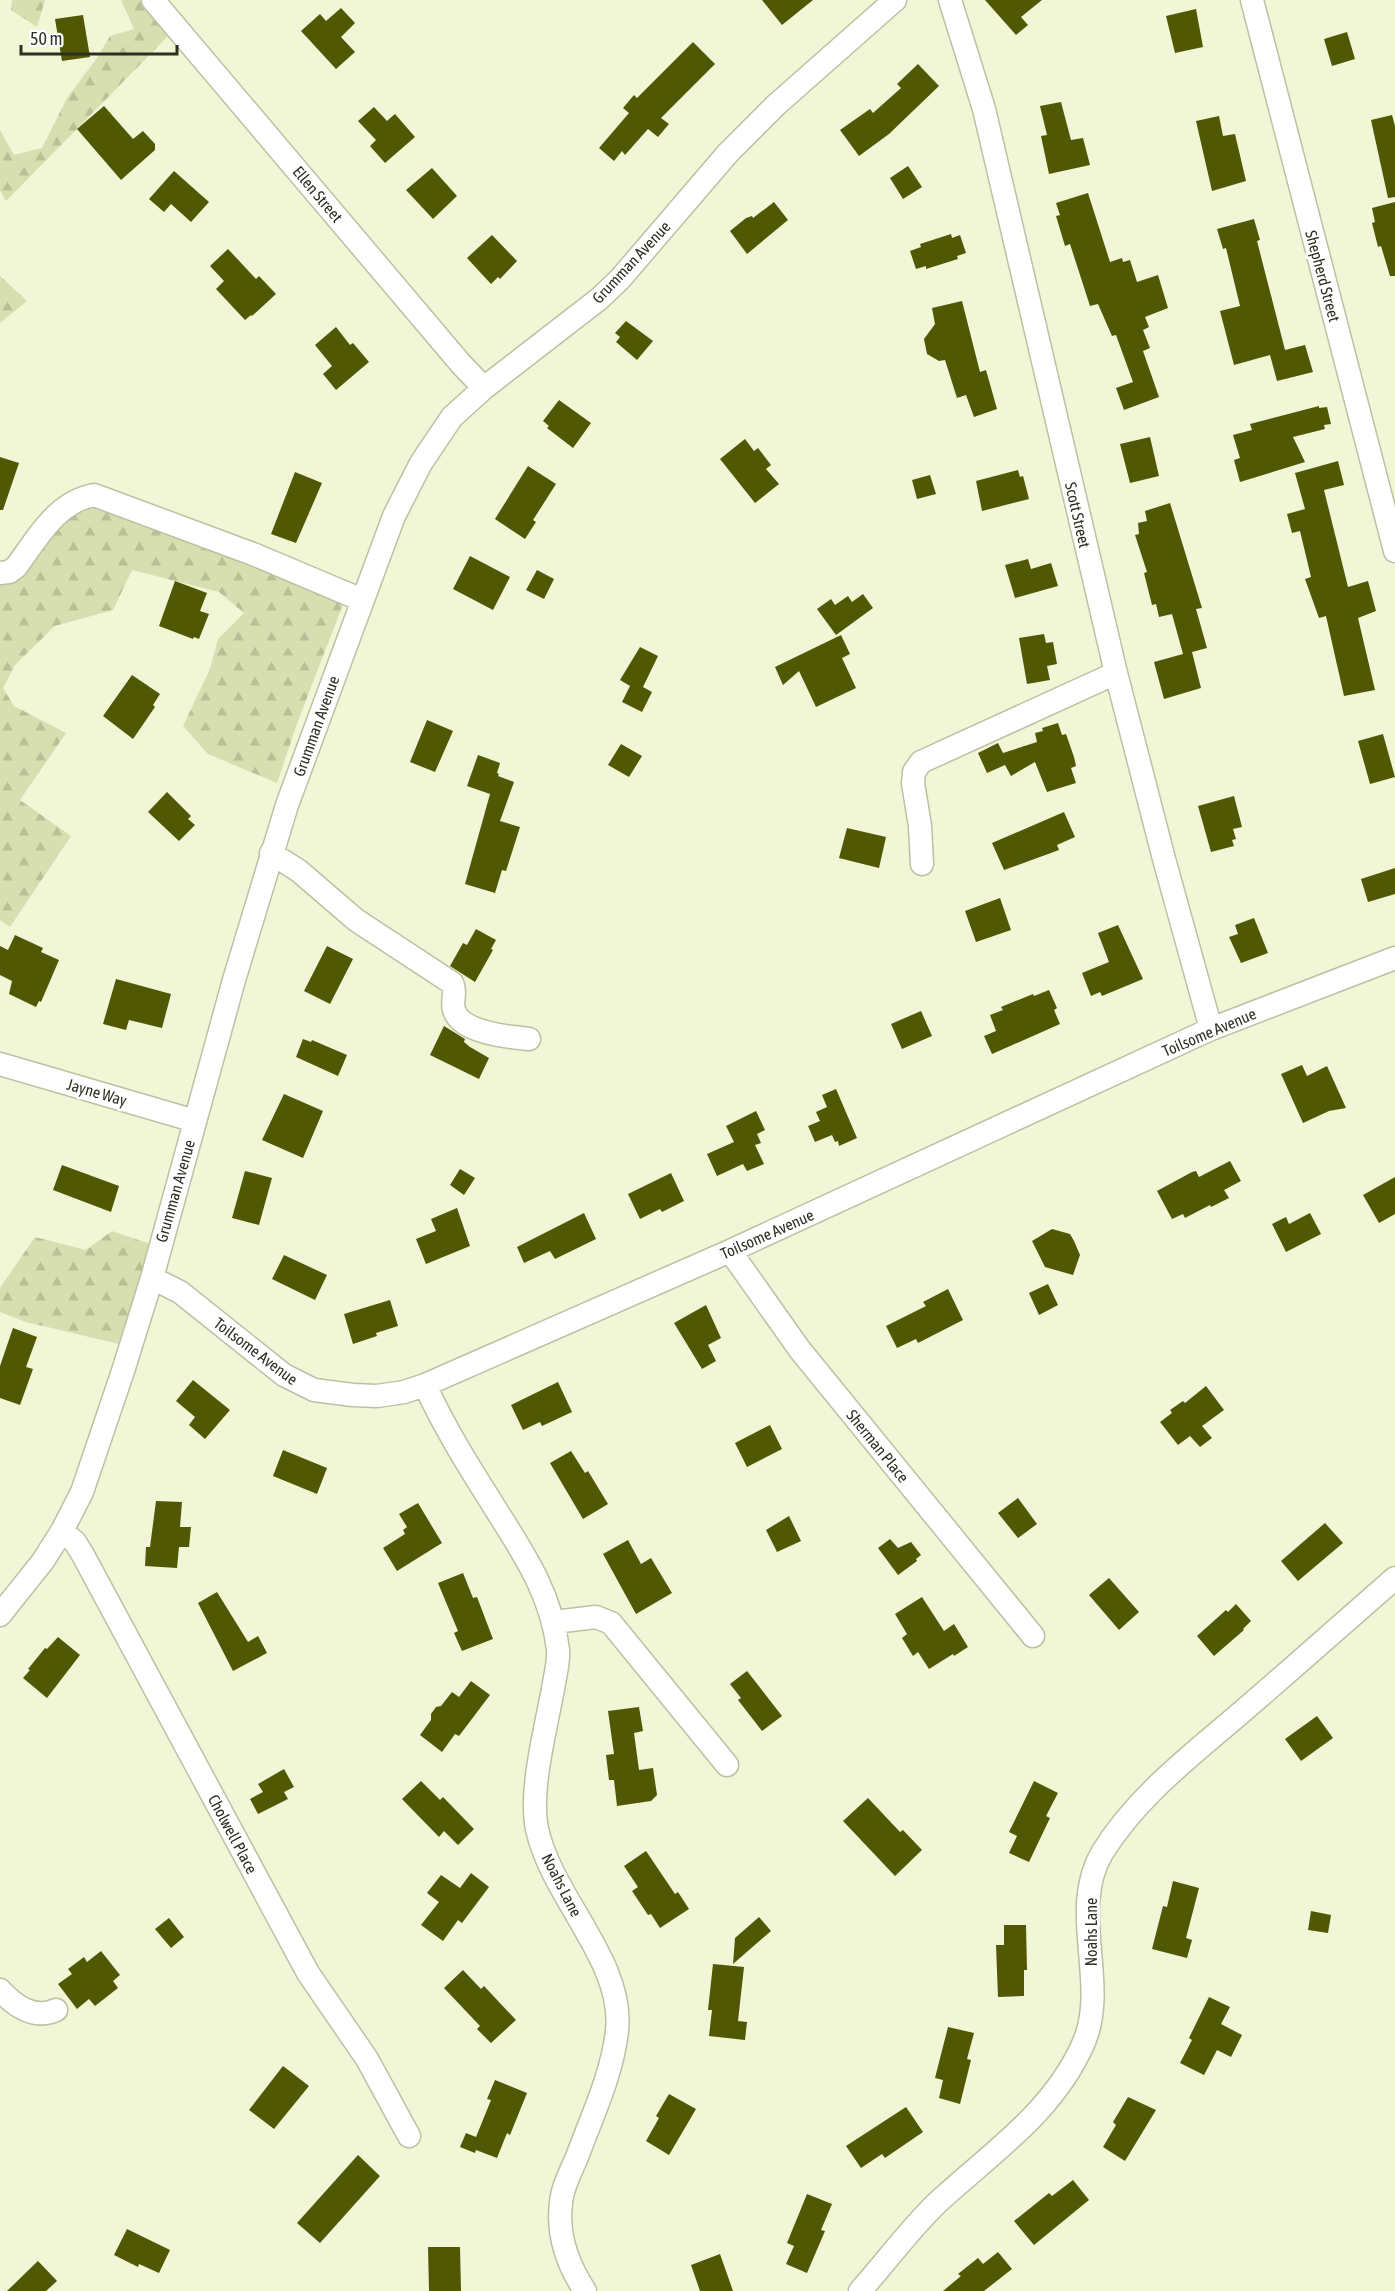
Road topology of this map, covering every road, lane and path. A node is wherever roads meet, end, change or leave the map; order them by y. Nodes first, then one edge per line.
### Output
1 (153, 0) edge
2 (896, 0) edge
3 (950, 0) edge
4 (1252, 0) edge
5 (484, 388) junction
6 (1395, 551) edge
7 (0, 573) edge
8 (362, 600) junction
9 (1116, 673) junction
10 (271, 853) junction
11 (922, 864) dead end
12 (1395, 958) edge
13 (1211, 1029) junction
14 (529, 1039) dead end
15 (0, 1064) edge
16 (195, 1121) junction
17 (730, 1251) junction
18 (152, 1278) junction
19 (425, 1385) junction
20 (62, 1531) junction
21 (1395, 1578) edge
22 (0, 1615) edge
23 (554, 1622) junction
24 (1033, 1636) dead end
25 (727, 1765) dead end
26 (0, 1990) edge
27 (56, 2010) dead end
28 (409, 2136) dead end
29 (585, 2291) edge
30 (860, 2291) edge

1 - 5 street, Ellen Street
2 - 5 street, Grumman Avenue
3 - 9 street, Scott Street
4 - 6 street, Shepherd Street
5 - 8 street, Grumman Avenue
7 - 8 street
8 - 10 street, Grumman Avenue
9 - 11 street
9 - 13 street, Scott Street
10 - 14 street
10 - 16 street, Grumman Avenue
12 - 13 street, Toilsome Avenue
13 - 17 street, Toilsome Avenue
15 - 16 street, Jayne Way
16 - 18 street, Grumman Avenue
17 - 19 street, Toilsome Avenue
17 - 24 street, Sherman Place
18 - 19 street, Toilsome Avenue
18 - 20 street, Grumman Avenue
19 - 23 street, Noahs Lane
20 - 22 street, Grumman Avenue
20 - 28 street, Cholwell Place
21 - 30 street, Noahs Lane
23 - 25 street
23 - 29 street, Noahs Lane
26 - 27 street

